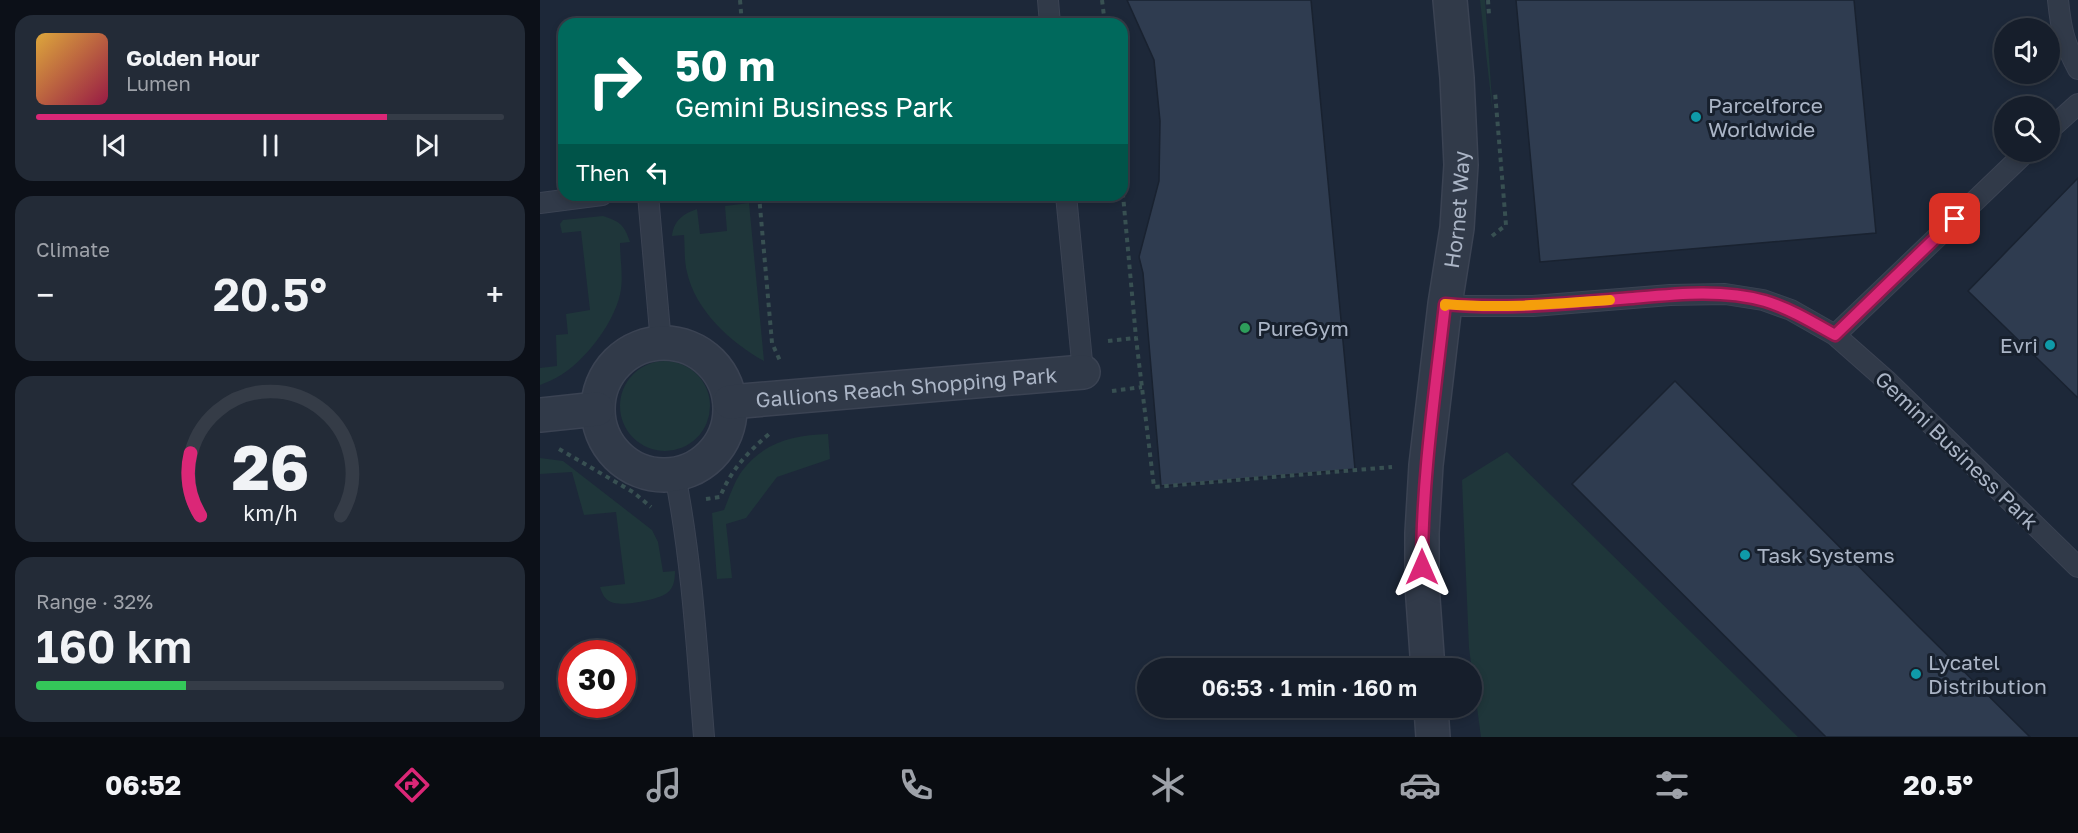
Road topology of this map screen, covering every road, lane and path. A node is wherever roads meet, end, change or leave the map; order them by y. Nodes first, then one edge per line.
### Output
1 (740, 0) edge
2 (1048, 0) edge
3 (1102, 0) edge
4 (1449, 0) edge
5 (2058, 0) edge
6 (742, 18) edge
7 (1050, 18) edge
8 (1104, 18) edge
9 (2078, 69) edge
10 (2078, 104) edge
11 (2060, 120) edge
12 (2016, 162) edge
13 (558, 200) edge
14 (649, 201) edge
15 (760, 201) edge
16 (1067, 201) edge
17 (1124, 201) edge
18 (540, 202) edge
19 (1445, 304) junction
20 (1835, 335) junction
21 (661, 343) junction
22 (784, 370) dead end
23 (1083, 372) joint
24 (730, 402) junction
25 (597, 409) junction
26 (540, 415) edge
27 (773, 430) dead end
28 (550, 448) dead end
29 (1426, 465) junction
30 (675, 475) junction
31 (720, 497) dead end
32 (652, 507) dead end
33 (2078, 567) edge
34 (1427, 658) edge
35 (1432, 718) edge
36 (704, 737) edge
37 (1433, 737) edge

1 - 6 path
2 - 7 lane
3 - 8 path
4 - 19 street, Hornet Way
5 - 9 lane
10 - 11 lane
12 - 20 lane
13 - 18 lane
14 - 21 lane
15 - 22 path
16 - 23 lane
17 - 29 path
19 - 20 lane, Gemini Business Park
19 - 29 street, Hornet Way
20 - 33 lane, Gemini Business Park
21 - 24 street, Gallions Reach Shopping Park
21 - 25 street, Gallions Reach Shopping Park
23 - 24 street, Gallions Reach Shopping Park
24 - 30 street, Gallions Reach Shopping Park
25 - 26 street
25 - 30 street, Gallions Reach Shopping Park
27 - 31 path
28 - 32 path
29 - 34 street, Hornet Way
30 - 36 lane
35 - 37 street

